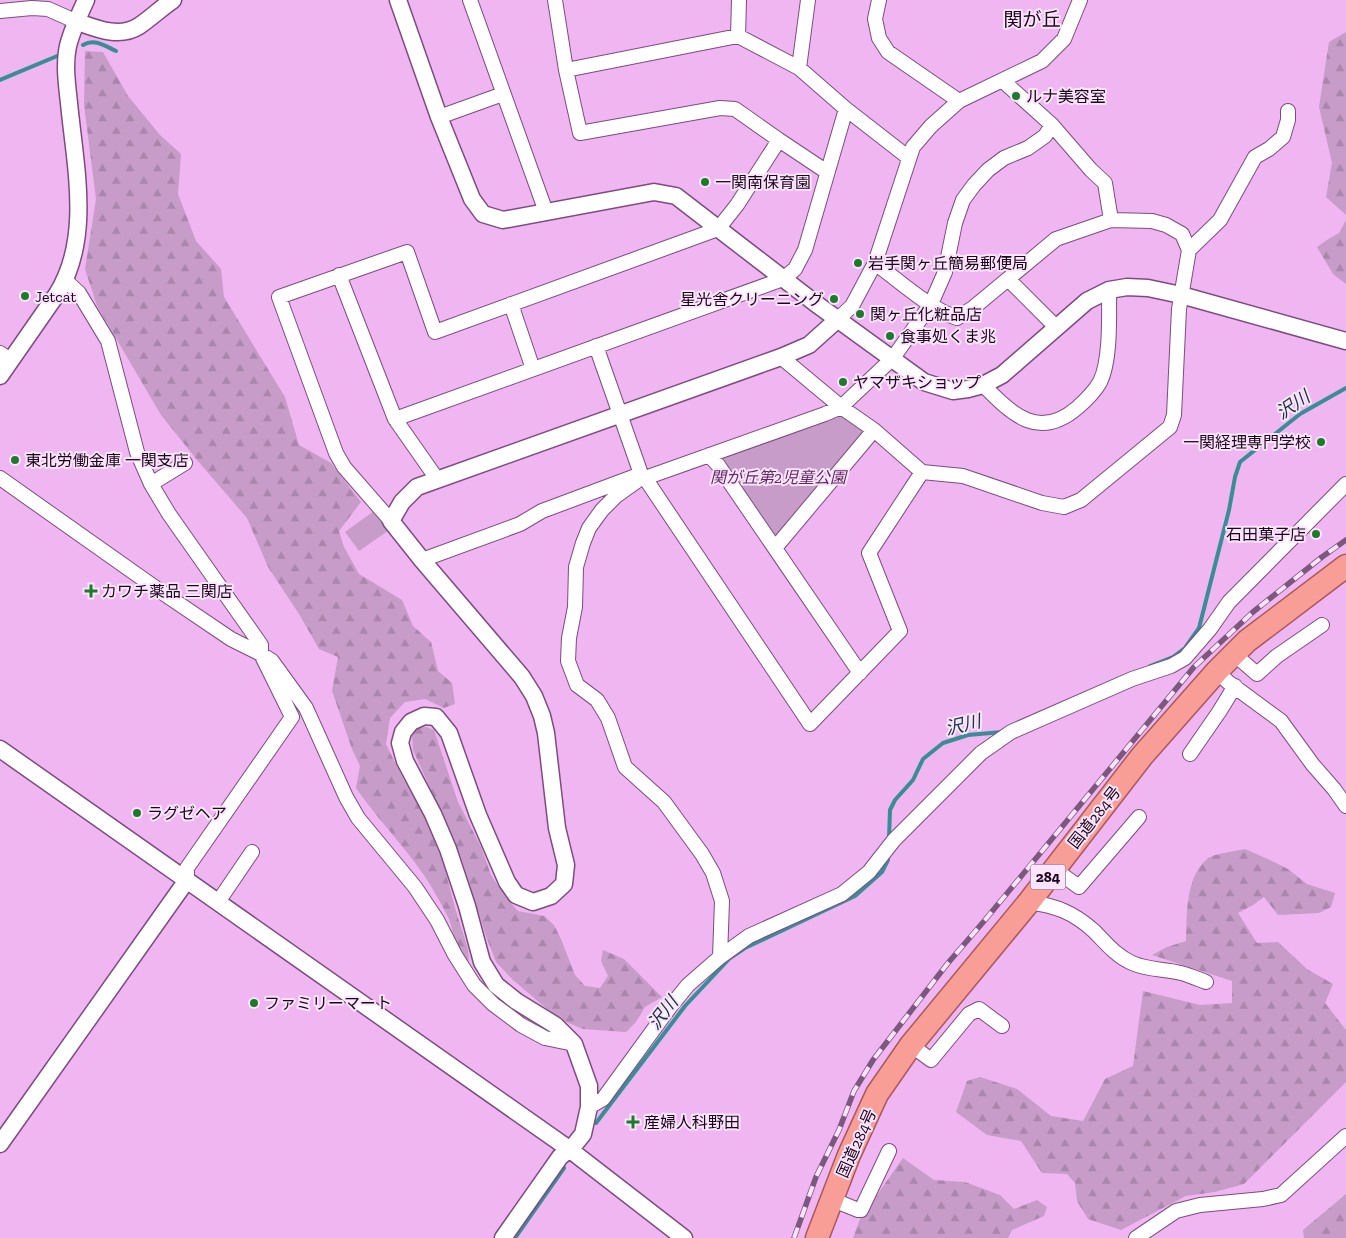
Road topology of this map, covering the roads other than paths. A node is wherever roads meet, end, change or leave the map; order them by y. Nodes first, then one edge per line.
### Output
1 (86, 0) edge
2 (172, 0) edge
3 (398, 0) edge
4 (470, 0) edge
5 (555, 0) edge
6 (739, 0) edge
7 (808, 0) edge
8 (879, 0) edge
9 (1080, 0) edge
10 (0, 11) edge
11 (76, 21) junction
12 (738, 36) junction
13 (799, 68) junction
14 (566, 70) junction
15 (1003, 81) junction
16 (503, 94) junction
17 (959, 101) junction
18 (846, 109) junction
19 (1288, 111) dead end
20 (439, 117) junction
21 (1052, 125) junction
22 (779, 140) junction
23 (909, 158) junction
24 (827, 172) junction
25 (546, 212) junction
26 (1111, 220) junction
27 (718, 229) junction
28 (1189, 250) junction
29 (875, 263) junction
30 (339, 276) junction
31 (784, 279) junction
32 (1008, 279) junction
33 (65, 280) junction
34 (1109, 290) junction
35 (1181, 295) junction
36 (511, 304) junction
37 (930, 304) junction
38 (838, 319) junction
39 (1056, 328) junction
40 (1346, 341) edge
41 (596, 346) junction
42 (6, 357) edge
43 (781, 357) junction
44 (893, 358) junction
45 (533, 369) junction
46 (0, 376) edge
47 (983, 385) junction
48 (842, 407) junction
49 (620, 414) junction
50 (395, 419) junction
51 (874, 430) junction
52 (710, 455) junction
53 (185, 463) dead end
54 (922, 472) junction
55 (643, 476) junction
56 (0, 478) edge
57 (438, 479) junction
58 (151, 484) junction
59 (1346, 484) edge
60 (392, 521) junction
61 (775, 548) junction
62 (422, 560) junction
63 (1346, 566) edge
64 (1346, 578) edge
65 (1322, 625) dead end
66 (262, 654) junction
67 (1238, 657) junction
68 (860, 673) junction
69 (1225, 678) junction
70 (0, 749) edge
71 (1190, 754) dead end
72 (1346, 806) edge
73 (1139, 817) dead end
74 (252, 852) dead end
75 (1059, 871) junction
76 (187, 880) junction
77 (218, 902) junction
78 (1035, 902) junction
79 (720, 957) junction
80 (1206, 982) dead end
81 (1002, 1026) dead end
82 (574, 1044) junction
83 (915, 1048) junction
84 (589, 1107) junction
85 (1346, 1136) edge
86 (0, 1144) edge
87 (569, 1149) junction
88 (889, 1151) dead end
89 (837, 1201) junction
90 (503, 1238) edge
91 (684, 1238) edge
92 (817, 1238) edge
93 (831, 1238) edge
94 (1136, 1238) edge

1 - 11 street
2 - 11 street
3 - 20 street
4 - 16 street
5 - 14 street
6 - 12 street
7 - 13 street
8 - 17 street
9 - 15 street
10 - 11 street
11 - 33 street
12 - 13 street
12 - 14 street
13 - 18 street
14 - 22 street
15 - 17 street
15 - 21 street
16 - 20 street
16 - 25 street
17 - 23 street
18 - 23 street
18 - 24 street
19 - 28 street
20 - 25 street
21 - 26 street
21 - 37 street
22 - 24 street
22 - 27 street
23 - 29 street
24 - 31 street
25 - 27 street
26 - 28 street
26 - 32 street
27 - 31 street
27 - 36 street
28 - 35 street
29 - 37 street
29 - 38 street
30 - 36 street
30 - 50 street
30 - 60 street
31 - 38 street
31 - 41 street
32 - 37 street
32 - 39 street
33 - 42 street
33 - 58 street
34 - 35 street
34 - 39 street
34 - 47 street
35 - 40 street
35 - 54 street
36 - 45 street
37 - 44 street
38 - 43 street
38 - 44 street
39 - 47 street
41 - 45 street
41 - 49 street
42 - 46 street
43 - 48 street
43 - 49 street
44 - 47 street
44 - 48 street
45 - 50 street
48 - 51 street
48 - 52 street
49 - 55 street
49 - 57 street
50 - 57 street
51 - 54 street
51 - 61 street
52 - 55 street
52 - 61 street
53 - 58 street
54 - 68 street
55 - 62 street
55 - 68 street
55 - 79 street
56 - 66 street
57 - 60 street
58 - 66 street
59 - 79 street
60 - 62 street
61 - 68 street
62 - 82 street
63 - 67 highway, 国道284号 / 284
64 - 67 highway, 国道284号 / 284
65 - 67 street
66 - 76 street
66 - 82 street
67 - 69 highway, 国道284号 / 284
69 - 71 street
69 - 72 street
69 - 75 highway, 国道284号 / 284
70 - 76 street
73 - 75 street
74 - 77 street
75 - 78 highway, 国道284号 / 284
76 - 77 street
76 - 86 street
77 - 87 street
78 - 80 street
78 - 83 highway, 国道284号 / 284
79 - 84 street
81 - 83 street
82 - 84 street
83 - 89 highway, 国道284号 / 284
84 - 87 street
85 - 94 street
87 - 90 street
87 - 91 street
88 - 89 street
89 - 92 highway, 国道284号 / 284
89 - 93 highway, 国道284号 / 284

